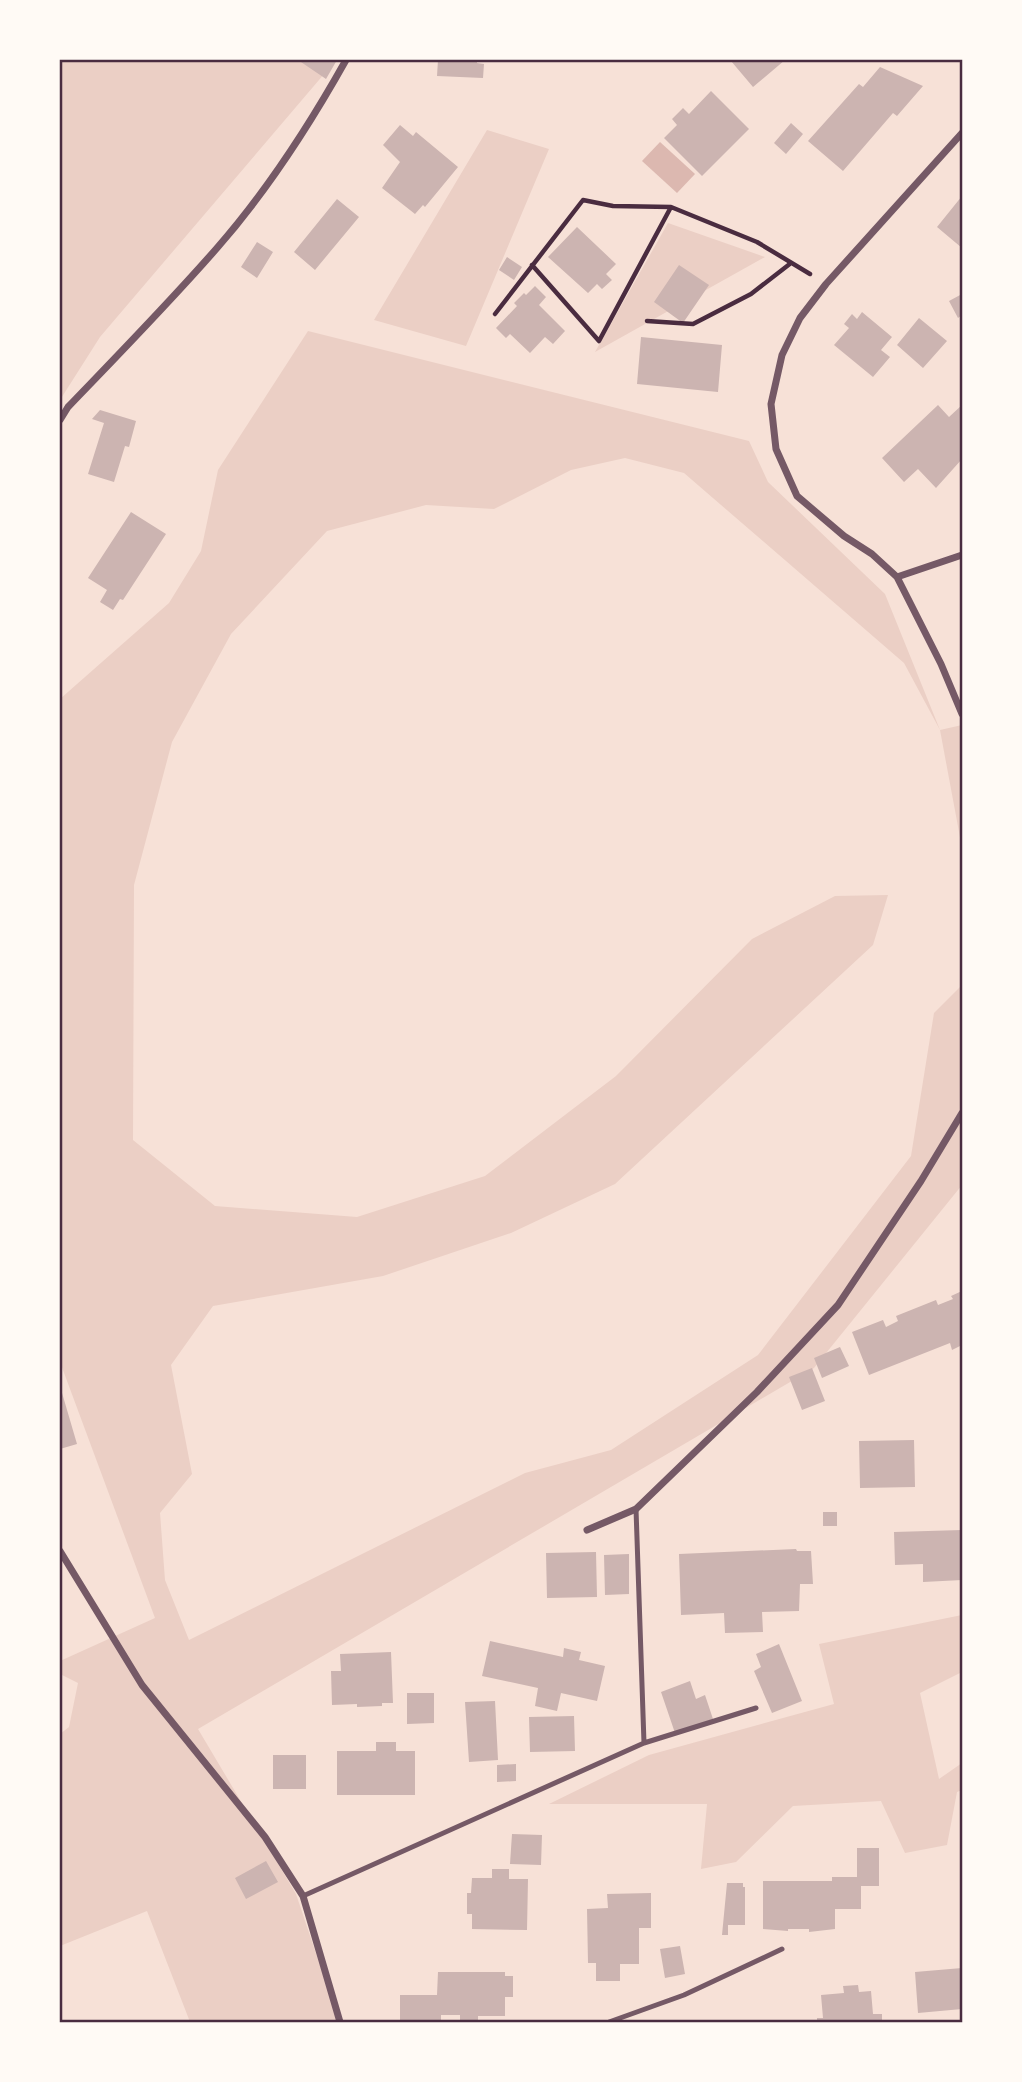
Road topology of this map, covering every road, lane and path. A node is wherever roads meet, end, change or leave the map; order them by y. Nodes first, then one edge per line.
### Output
1 (346, 60) edge
2 (962, 133) edge
3 (671, 207) junction
4 (791, 263) junction
5 (532, 265) junction
6 (826, 284) junction
7 (495, 314) dead end
8 (647, 321) dead end
9 (60, 420) edge
10 (962, 555) edge
11 (897, 577) junction
12 (962, 714) edge
13 (962, 1113) edge
14 (636, 1509) junction
15 (587, 1530) dead end
16 (60, 1551) edge
17 (755, 1708) dead end
18 (644, 1743) junction
19 (303, 1896) junction
20 (782, 1949) dead end
21 (340, 2022) edge
22 (609, 2022) edge

1 - 9 street
2 - 6 street
3 - 4 path
3 - 5 path
3 - 5 path
4 - 6 path
4 - 8 path
5 - 7 path
6 - 11 street
10 - 11 street
11 - 12 street
13 - 14 street
14 - 15 street
14 - 18 lane
16 - 19 street
17 - 18 lane
18 - 19 lane
19 - 21 street
20 - 22 lane

